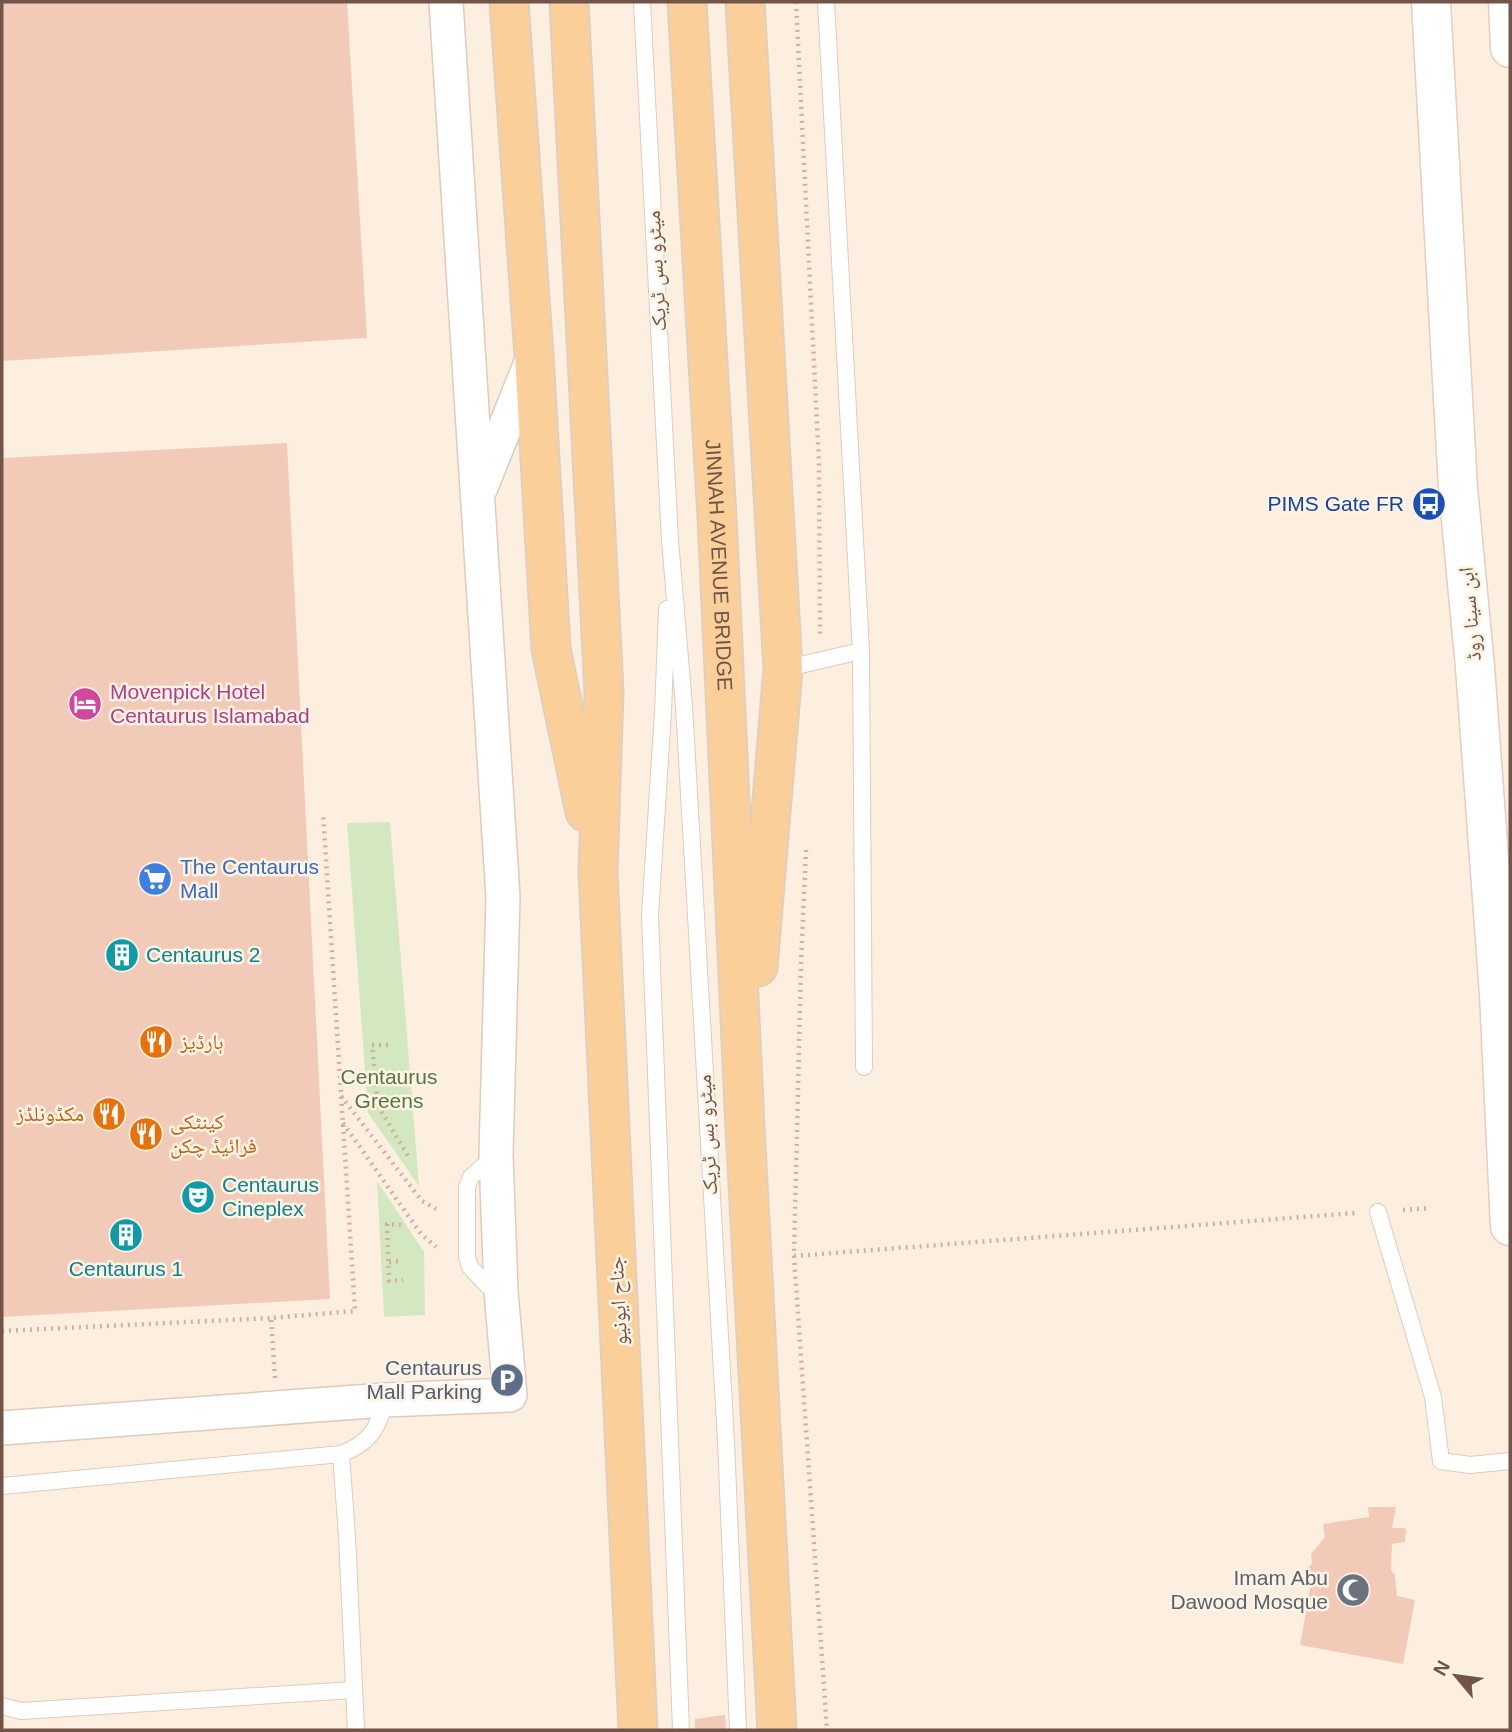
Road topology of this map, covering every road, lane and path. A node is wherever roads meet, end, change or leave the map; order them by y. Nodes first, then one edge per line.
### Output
1 (446, 2) edge
2 (509, 2) edge
3 (569, 2) edge
4 (642, 2) edge
5 (687, 2) edge
6 (745, 2) edge
7 (796, 2) edge
8 (826, 2) edge
9 (1431, 2) edge
10 (1508, 2) edge
11 (1510, 48) edge
12 (534, 355) junction
13 (478, 496) junction
14 (670, 540) junction
15 (861, 651) junction
16 (800, 665) junction
17 (323, 813) dead end
18 (807, 838) dead end
19 (598, 872) junction
20 (388, 1045) dead end
21 (864, 1067) dead end
22 (375, 1082) junction
23 (391, 1083) dead end
24 (341, 1096) junction
25 (343, 1122) junction
26 (745, 1126) junction
27 (408, 1156) dead end
28 (1430, 1208) dead end
29 (436, 1209) dead end
30 (1378, 1212) junction
31 (401, 1225) dead end
32 (1510, 1226) edge
33 (436, 1247) dead end
34 (794, 1256) junction
35 (402, 1261) dead end
36 (389, 1262) junction
37 (404, 1280) dead end
38 (271, 1318) junction
39 (2, 1331) edge
40 (274, 1368) dead end
41 (385, 1400) junction
42 (2, 1428) edge
43 (341, 1454) junction
44 (1510, 1461) edge
45 (2, 1486) edge
46 (354, 1690) junction
47 (2, 1706) edge
48 (356, 1730) edge
49 (638, 1730) edge
50 (681, 1730) edge
51 (738, 1730) edge
52 (778, 1730) edge
53 (827, 1730) edge

1 - 13 street
2 - 12 main road
3 - 19 main road
4 - 14 lane, میٹرو بس ٹریک
5 - 26 main road, JINNAH AVENUE BRIDGE
6 - 16 main road
7 - 16 path
8 - 15 lane
9 - 32 main road, ابن سینا روڈ
10 - 11 main road
12 - 13 street
12 - 19 main road
13 - 41 street
14 - 50 lane, میٹرو بس ٹریک
14 - 51 lane, میٹرو بس ٹریک
15 - 16 lane
15 - 21 lane
16 - 26 main road
17 - 24 path
18 - 34 path
19 - 49 main road, جناح ایونیو
20 - 22 path
22 - 23 path
22 - 27 path
24 - 25 path
24 - 29 path
25 - 33 path
25 - 38 path
26 - 52 main road
28 - 30 path
30 - 34 path
30 - 44 lane
31 - 36 path
34 - 53 path
35 - 36 path
36 - 37 path
38 - 39 path
38 - 40 path
41 - 42 street
41 - 43 lane
43 - 45 lane
43 - 46 lane
46 - 47 lane
46 - 48 lane

